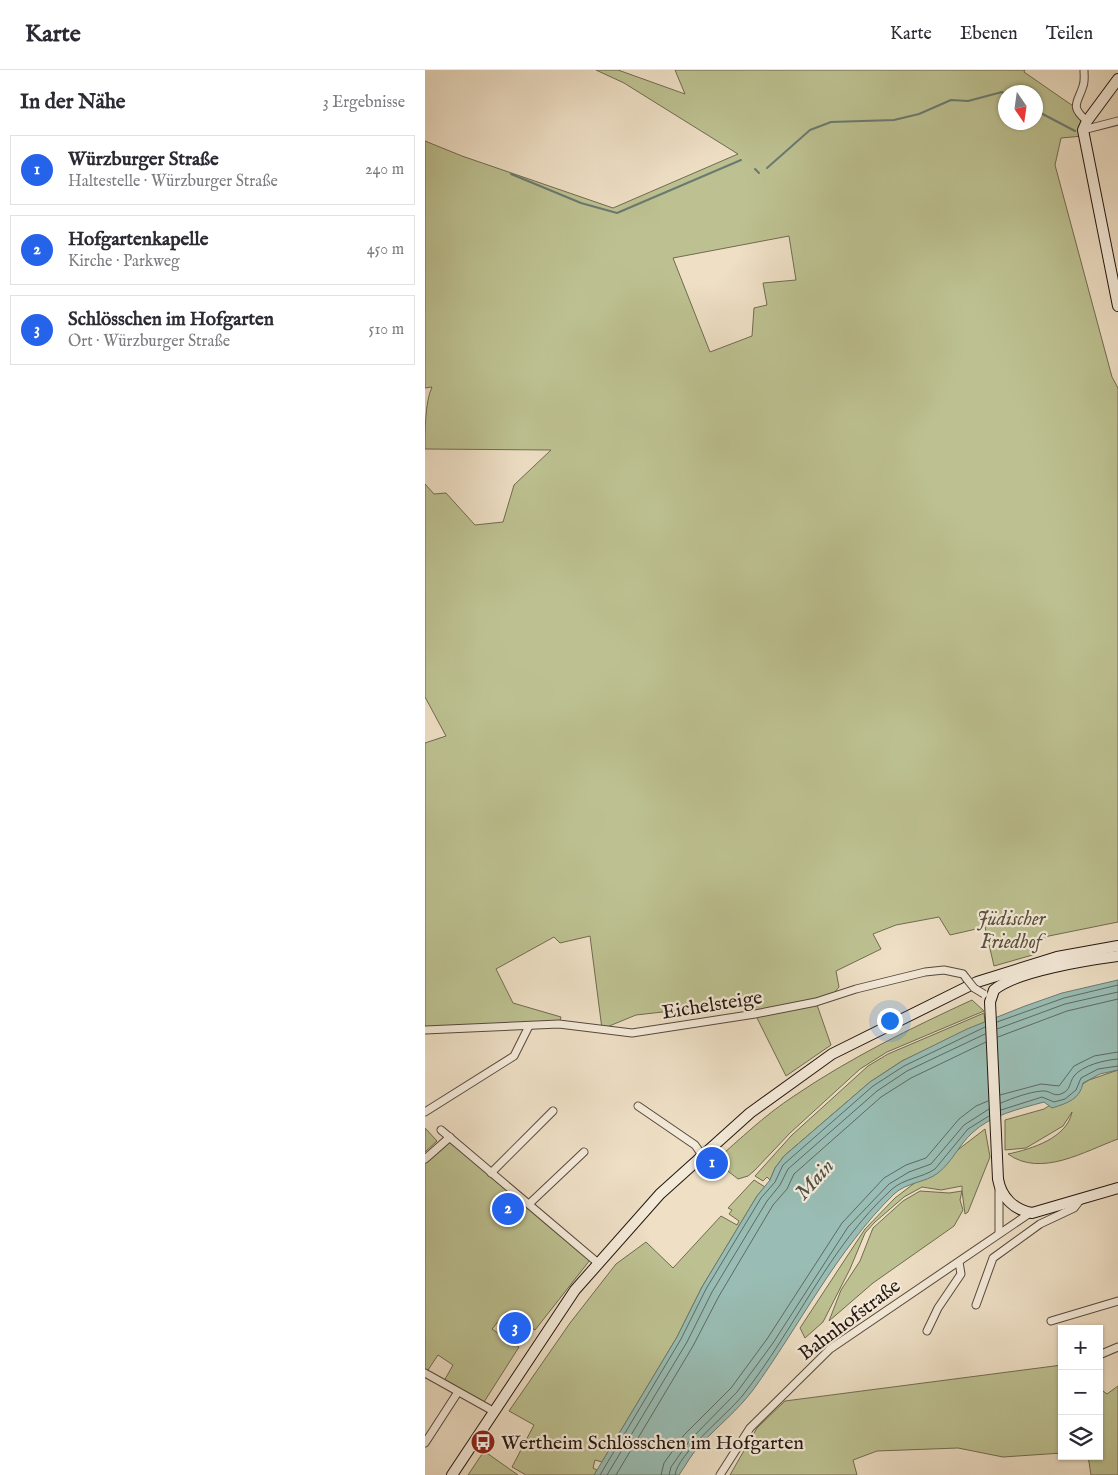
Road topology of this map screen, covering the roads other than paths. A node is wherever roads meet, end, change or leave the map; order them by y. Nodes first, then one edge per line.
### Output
1 (1084, 70) edge
2 (1118, 79) edge
3 (1118, 121) edge
4 (1085, 125) junction
5 (1118, 306) edge
6 (1118, 946) edge
7 (1118, 956) edge
8 (989, 997) junction
9 (529, 1026) junction
10 (425, 1030) edge
11 (638, 1106) dead end
12 (553, 1111) dead end
13 (425, 1112) edge
14 (441, 1130) dead end
15 (450, 1137) junction
16 (584, 1152) dead end
17 (701, 1154) junction
18 (425, 1160) edge
19 (491, 1173) junction
20 (998, 1182) junction
21 (1118, 1188) edge
22 (1081, 1199) junction
23 (529, 1204) junction
24 (1030, 1213) junction
25 (999, 1234) junction
26 (959, 1262) junction
27 (598, 1263) junction
28 (1118, 1301) edge
29 (976, 1305) dead end
30 (1051, 1322) dead end
31 (927, 1331) dead end
32 (1118, 1347) edge
33 (1103, 1353) edge
34 (425, 1373) edge
35 (458, 1392) junction
36 (493, 1411) junction
37 (425, 1443) edge
38 (451, 1475) edge
39 (720, 1475) edge

1 - 4 street
2 - 4 main road
3 - 4 street
4 - 5 main road
6 - 17 main road
7 - 8 main road
8 - 9 street, Eichelsteige, bridge
8 - 20 main road
9 - 10 street, Eichelsteige
9 - 13 street
11 - 17 street
12 - 19 street
14 - 15 street
15 - 18 street
15 - 19 street
16 - 23 street
17 - 27 main road
19 - 23 street
20 - 24 main road
20 - 25 street
21 - 22 main road
22 - 24 main road
22 - 29 street
23 - 27 street
24 - 25 street, Bahnhofstraße
25 - 26 street, Bahnhofstraße
26 - 31 street
26 - 39 street, Bahnhofstraße
27 - 36 main road
28 - 30 street
32 - 33 street
34 - 35 street
35 - 36 street
35 - 37 street
36 - 38 main road

